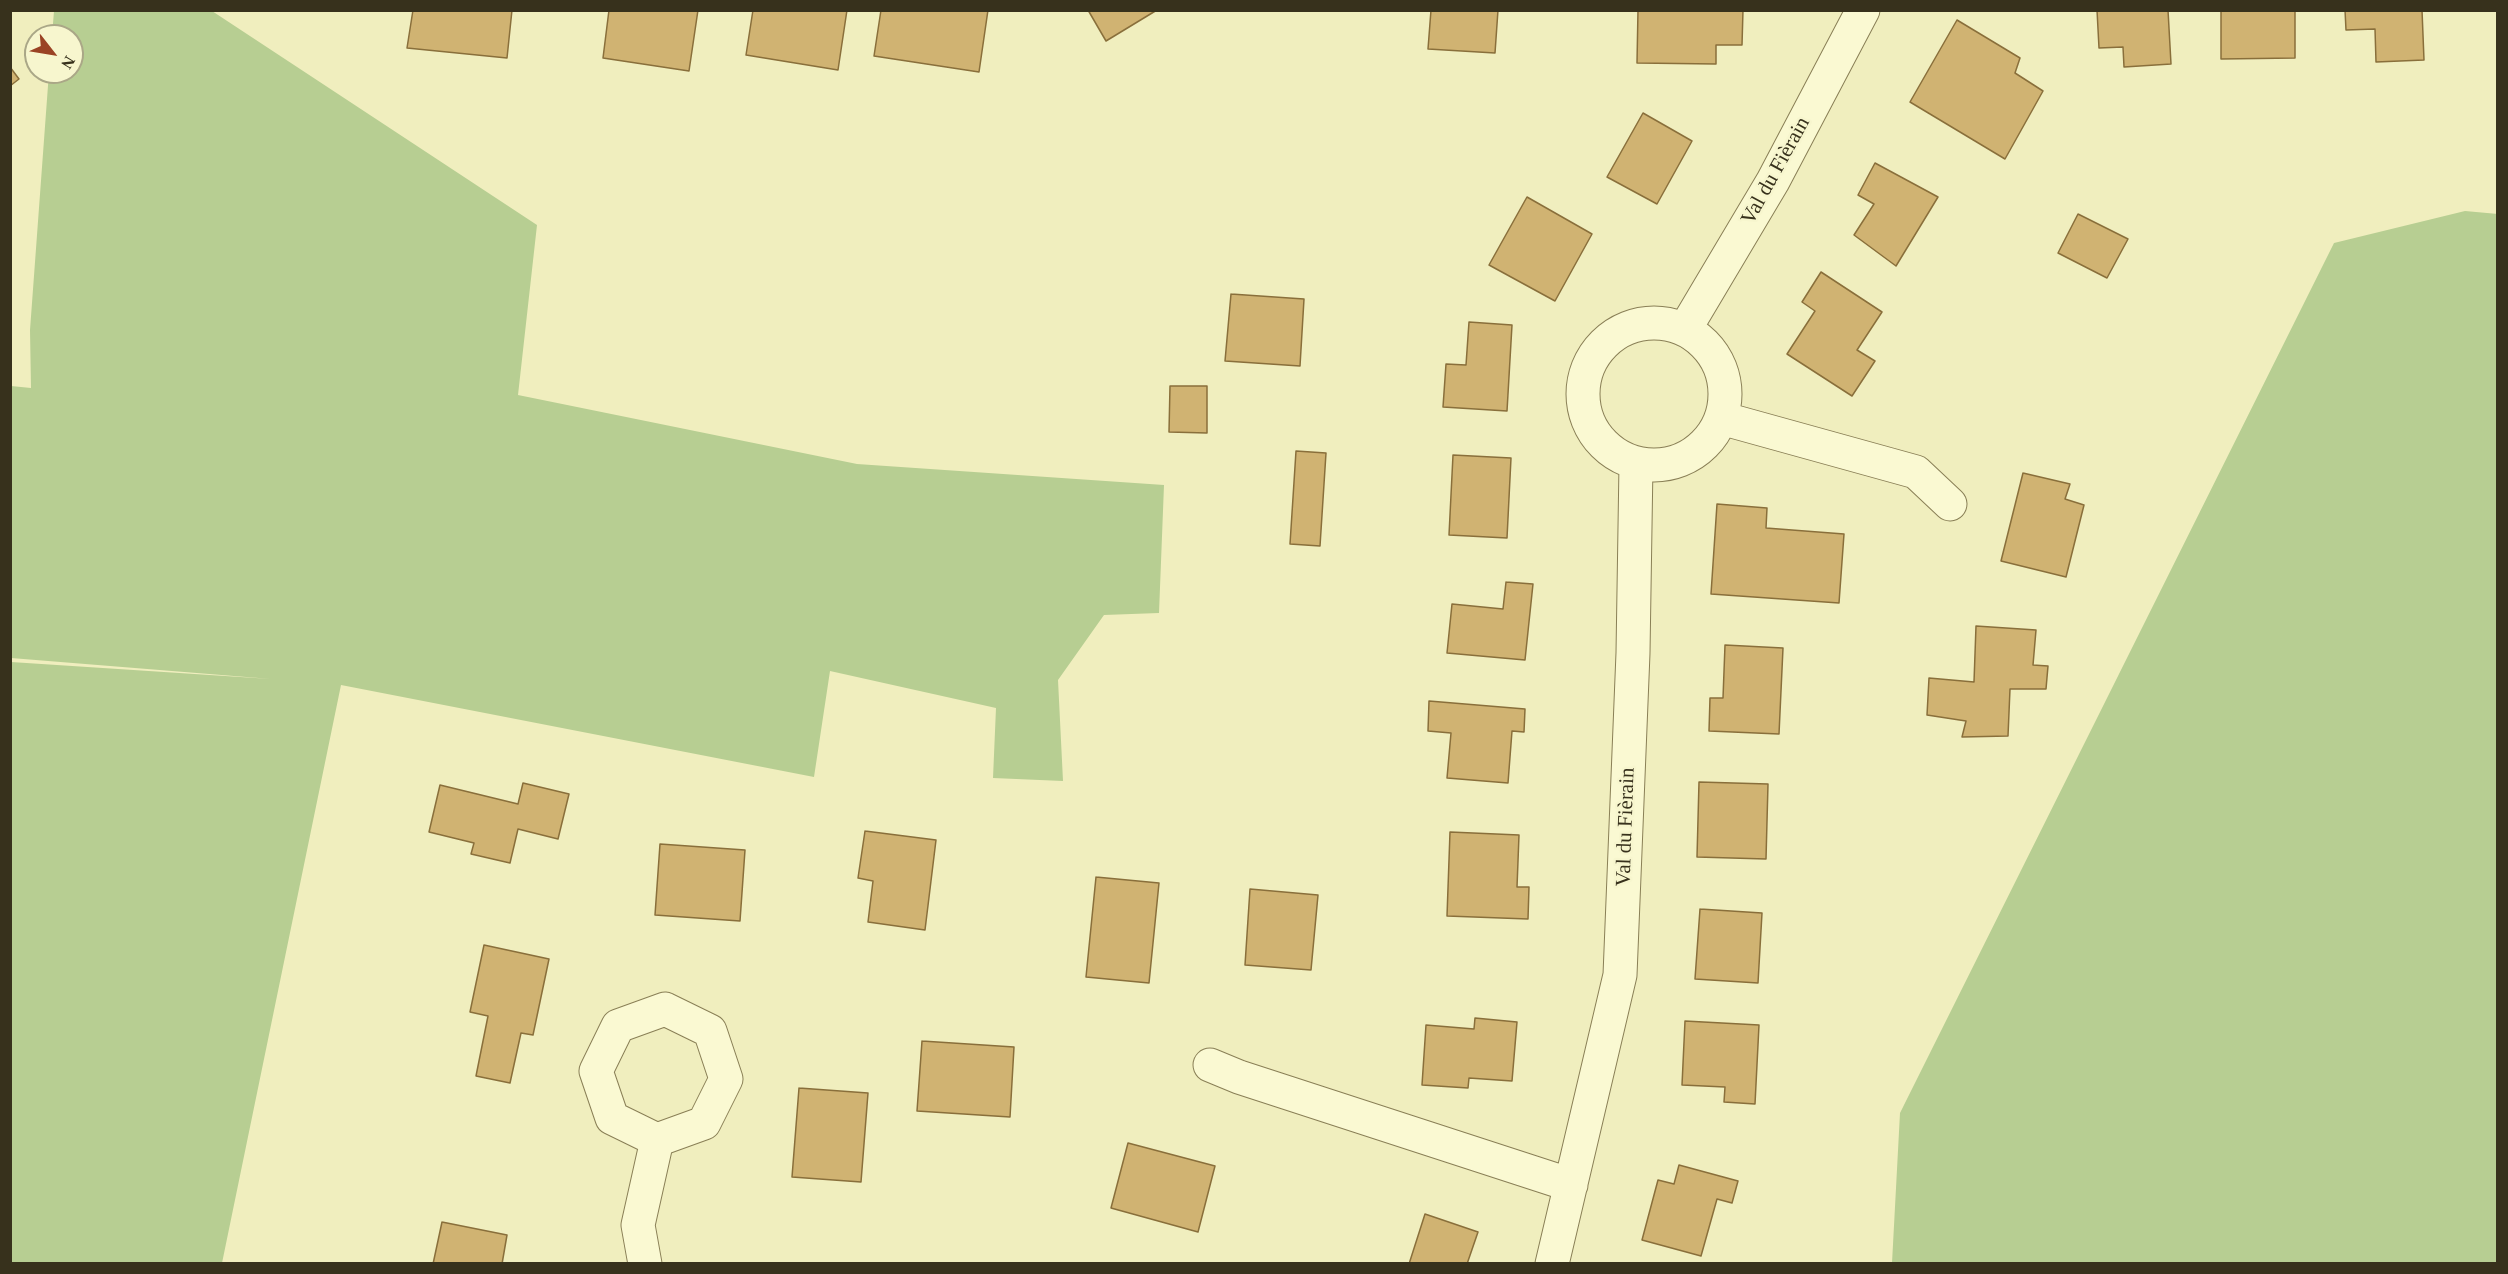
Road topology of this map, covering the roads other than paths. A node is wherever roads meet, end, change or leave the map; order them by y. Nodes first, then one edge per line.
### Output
1 (1863, 10) edge
2 (1685, 329) junction
3 (1721, 418) junction
4 (1636, 464) junction
5 (1950, 504) dead end
6 (1210, 1065) dead end
7 (657, 1140) dead end
8 (1571, 1185) junction
9 (645, 1263) edge
10 (1552, 1263) edge

1 - 2 street, Val du Fièrain
2 - 3 street
2 - 4 street
3 - 4 street
3 - 5 street
4 - 8 street, Val du Fièrain
6 - 8 street
7 - 9 street
8 - 10 street, Val du Fièrain

